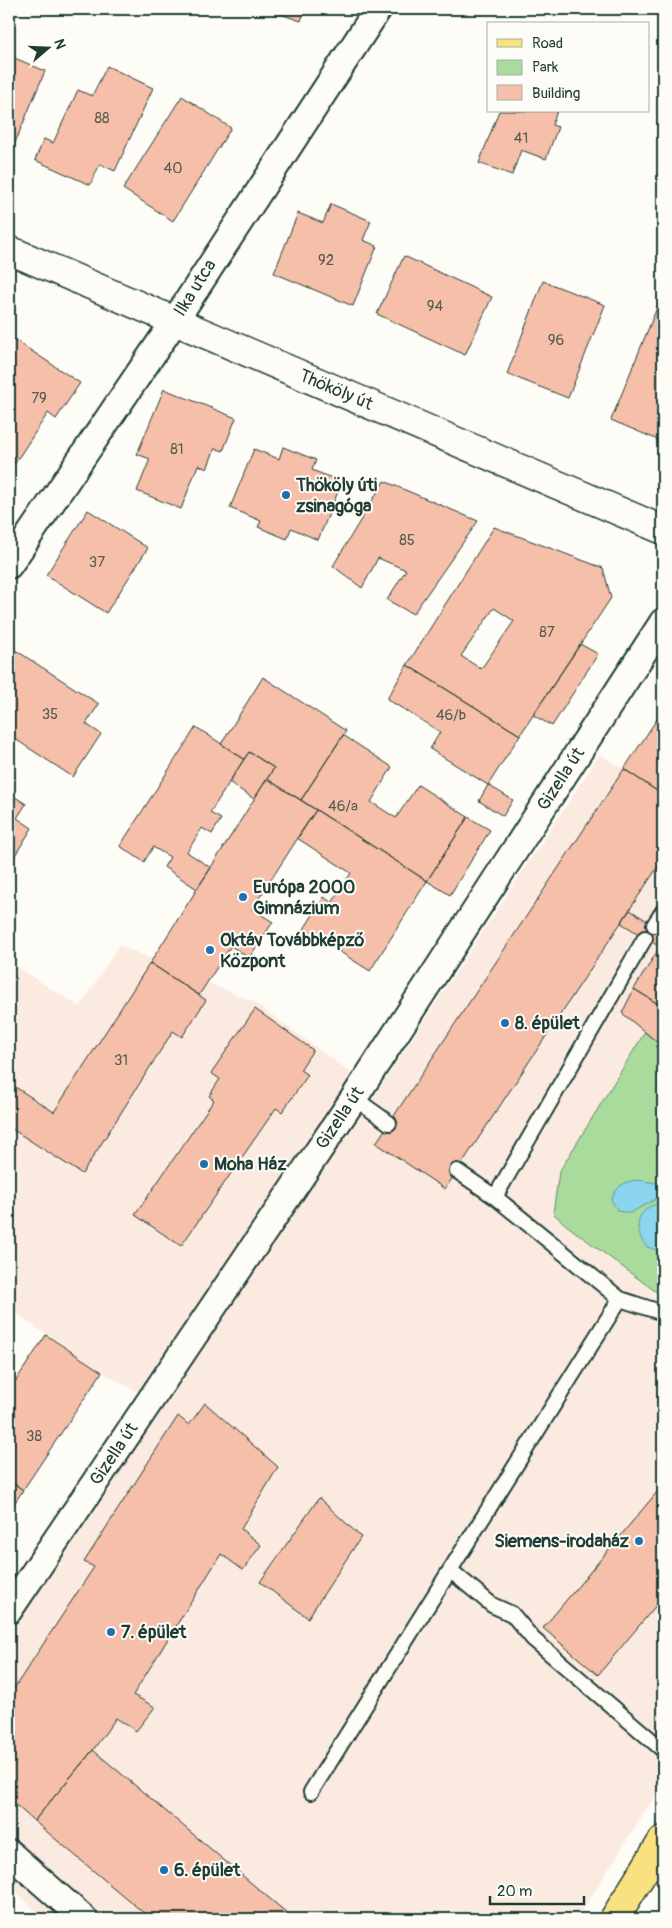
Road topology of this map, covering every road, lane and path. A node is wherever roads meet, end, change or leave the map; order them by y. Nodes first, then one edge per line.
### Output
1 (378, 9) edge
2 (9, 250) edge
3 (174, 322) junction
4 (663, 530) edge
5 (9, 565) edge
6 (663, 622) edge
7 (663, 911) edge
8 (654, 925) dead end
9 (645, 938) dead end
10 (354, 1098) junction
11 (389, 1123) dead end
12 (457, 1171) dead end
13 (495, 1197) junction
14 (620, 1299) junction
15 (663, 1313) edge
16 (450, 1570) junction
17 (9, 1610) edge
18 (663, 1750) edge
19 (311, 1792) dead end
20 (663, 1840) edge
21 (9, 1853) edge
22 (84, 1919) edge
23 (614, 1919) edge

1 - 3 street, Ilka utca
2 - 3 main road, Thököly út
3 - 4 main road, Thököly út
3 - 5 street, Ilka utca
6 - 10 street, Gizella út
7 - 8 lane
9 - 13 lane
10 - 11 lane
10 - 17 street, Gizella út
12 - 13 lane
13 - 14 lane
14 - 15 lane
14 - 16 lane
16 - 18 lane
16 - 19 lane
20 - 23 main road
21 - 22 street

